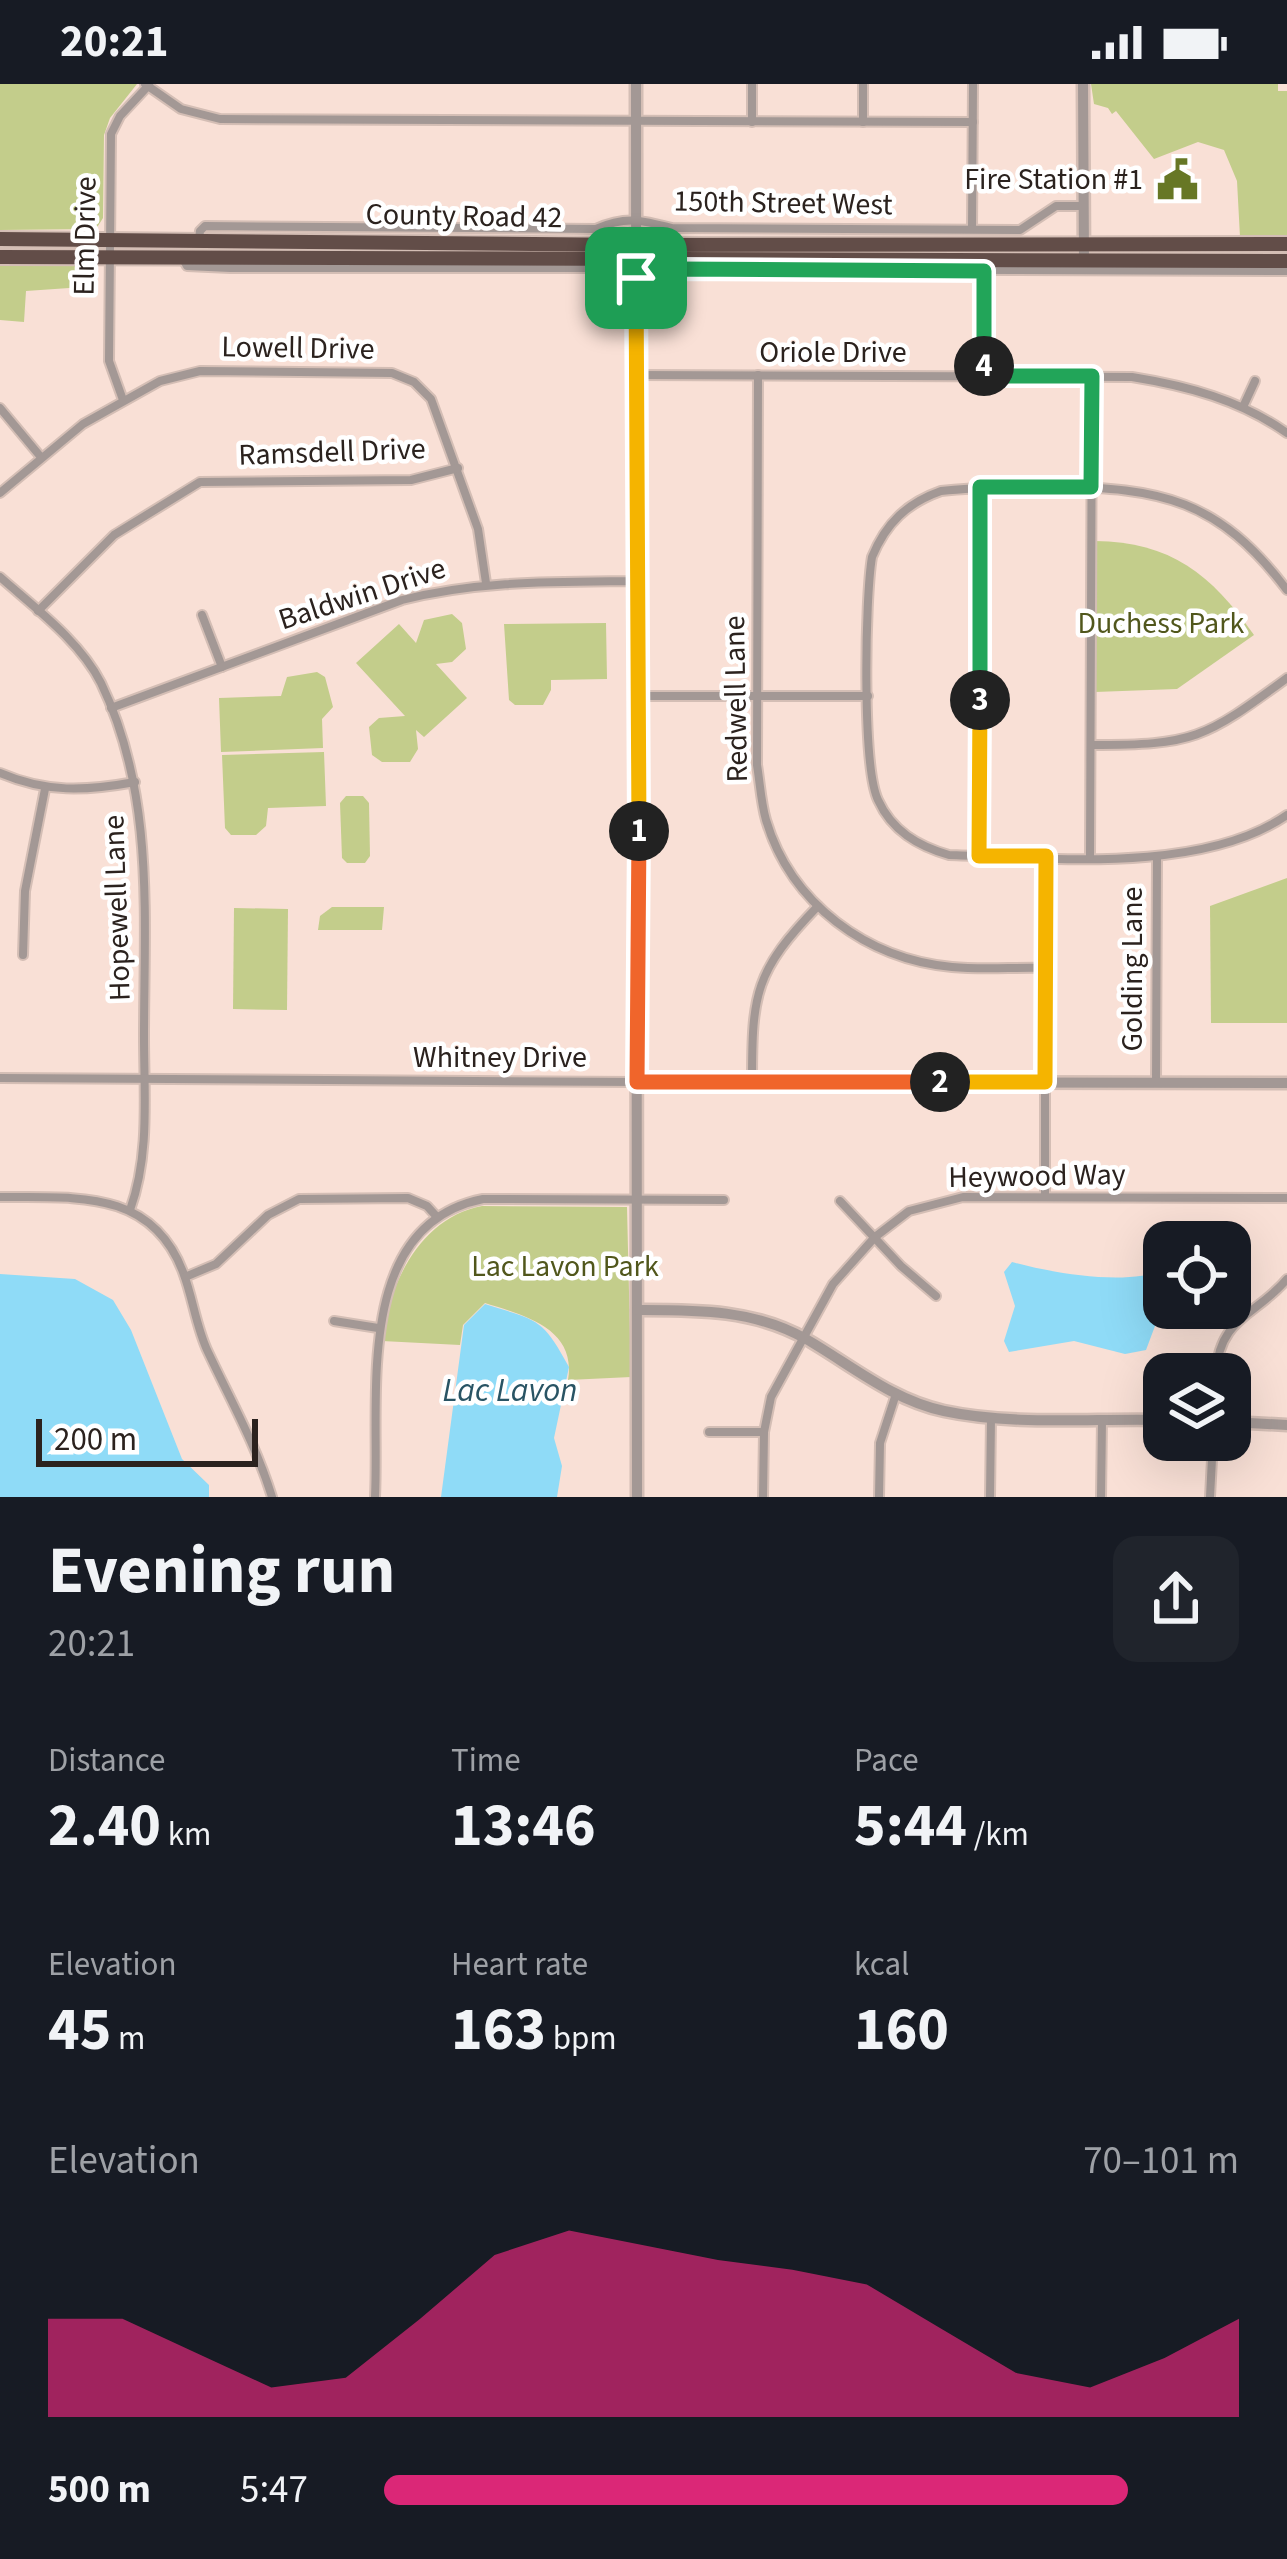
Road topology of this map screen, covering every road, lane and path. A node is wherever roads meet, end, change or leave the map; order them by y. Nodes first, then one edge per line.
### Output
1 (636, 84) edge
2 (752, 84) edge
3 (862, 84) edge
4 (973, 84) edge
5 (1083, 84) edge
6 (147, 85) edge
7 (636, 122) junction
8 (752, 122) junction
9 (862, 122) junction
10 (973, 122) junction
11 (1083, 206) junction
12 (635, 218) junction
13 (972, 229) junction
14 (107, 238) junction
15 (0, 239) edge
16 (199, 239) junction
17 (1287, 244) edge
18 (1084, 252) junction
19 (635, 253) junction
20 (0, 257) edge
21 (107, 257) junction
22 (183, 257) junction
23 (1287, 261) edge
24 (984, 265) junction
25 (1287, 271) edge
26 (636, 278) junction
27 (634, 375) junction
28 (758, 375) junction
29 (984, 376) junction
30 (1092, 376) junction
31 (1255, 381) dead end
32 (123, 400) junction
33 (1243, 407) junction
34 (0, 408) edge
35 (1287, 433) edge
36 (40, 456) junction
37 (458, 468) junction
38 (980, 487) junction
39 (1091, 487) junction
40 (0, 493) edge
41 (0, 577) edge
42 (639, 581) junction
43 (486, 583) junction
44 (1287, 590) edge
45 (38, 611) junction
46 (202, 615) dead end
47 (222, 667) junction
48 (1287, 678) edge
49 (639, 696) junction
50 (757, 696) junction
51 (868, 696) junction
52 (111, 708) junction
53 (1091, 745) junction
54 (0, 773) edge
55 (135, 782) junction
56 (45, 789) junction
57 (1287, 815) edge
58 (979, 856) junction
59 (1046, 856) junction
60 (1157, 856) junction
61 (1090, 857) junction
62 (818, 906) junction
63 (23, 955) dead end
64 (1045, 968) junction
65 (0, 1078) edge
66 (144, 1080) junction
67 (637, 1082) junction
68 (752, 1082) junction
69 (1045, 1082) junction
70 (1156, 1082) junction
71 (1287, 1082) edge
72 (0, 1197) edge
73 (1045, 1197) junction
74 (1287, 1198) edge
75 (637, 1199) junction
76 (724, 1200) dead end
77 (841, 1201) dead end
78 (130, 1210) junction
79 (436, 1217) junction
80 (875, 1237) junction
81 (185, 1277) junction
82 (1287, 1281) edge
83 (936, 1296) dead end
84 (637, 1310) junction
85 (334, 1322) dead end
86 (378, 1328) junction
87 (802, 1337) junction
88 (1220, 1353) edge
89 (896, 1394) junction
90 (991, 1417) junction
91 (1102, 1418) junction
92 (1143, 1419) edge
93 (1251, 1423) edge
94 (1287, 1424) edge
95 (709, 1432) dead end
96 (764, 1432) junction
97 (1212, 1461) edge
98 (272, 1497) edge
99 (376, 1497) edge
100 (637, 1497) edge
101 (763, 1497) edge
102 (879, 1497) edge
103 (990, 1497) edge
104 (1102, 1497) edge
105 (1210, 1497) edge

1 - 7 street
2 - 8 street
3 - 9 street
4 - 10 street
5 - 11 street
6 - 7 street
6 - 14 street, Elm Drive
7 - 8 street
7 - 12 street
8 - 9 street
9 - 10 street
10 - 13 street
11 - 13 street, 150th Street West
11 - 18 street
12 - 13 street, 150th Street West
12 - 16 street, 150th Street West
12 - 19 street
14 - 15 highway, County Road 42
14 - 16 highway, County Road 42
14 - 21 street, Elm Drive
16 - 19 highway, County Road 42
17 - 18 highway, County Road 42
18 - 19 highway, County Road 42
18 - 23 highway, County Road 42
18 - 24 highway, County Road 42
19 - 22 highway, County Road 42
19 - 24 highway, County Road 42
19 - 26 street
20 - 21 highway, County Road 42
21 - 22 highway, County Road 42
21 - 32 street, Elm Drive
22 - 26 street
24 - 25 street
24 - 26 street
24 - 29 street
26 - 27 street
27 - 28 street, Oriole Drive
27 - 42 street
28 - 29 street, Oriole Drive
28 - 50 street, Redwell Lane
29 - 30 street, Oriole Drive
30 - 33 street, Oriole Drive
30 - 39 street
31 - 33 street
32 - 36 street, Lowell Drive
32 - 37 street, Lowell Drive
33 - 35 street, Oriole Drive
34 - 36 street
36 - 40 street, Lowell Drive
37 - 43 street, Lowell Drive
37 - 45 street, Ramsdell Drive
38 - 39 street
38 - 51 street
38 - 58 street
39 - 44 street
39 - 53 street
41 - 45 street, Hopewell Lane
42 - 43 street, Baldwin Drive
42 - 49 street
43 - 47 street, Baldwin Drive
45 - 52 street, Hopewell Lane
46 - 47 street
47 - 52 street, Baldwin Drive
48 - 53 street
49 - 50 street
49 - 67 street
50 - 51 street
50 - 62 street, Redwell Lane
51 - 58 street
52 - 55 street, Hopewell Lane
53 - 61 street
54 - 56 street
55 - 56 street
55 - 66 street, Hopewell Lane
56 - 63 street
57 - 60 street
58 - 59 street
59 - 61 street
59 - 64 street
60 - 61 street
60 - 70 street, Golding Lane
62 - 64 street, Redwell Lane
62 - 68 street
64 - 69 street
65 - 66 street, Whitney Drive
66 - 67 street, Whitney Drive
66 - 78 street, Hopewell Lane
67 - 68 street, Whitney Drive
67 - 75 street
68 - 69 street, Whitney Drive
69 - 70 street, Whitney Drive
69 - 73 street
70 - 71 street, Whitney Drive
72 - 78 street
73 - 74 street, Heywood Way
73 - 80 street, Heywood Way
75 - 76 street
75 - 79 street
75 - 84 street
77 - 80 street
78 - 81 street
79 - 81 street
79 - 86 street
80 - 83 street
80 - 87 street, Heywood Way
81 - 98 street
82 - 88 street
84 - 87 street
84 - 100 street
85 - 86 street
86 - 99 street
87 - 89 street
87 - 96 street, Heywood Way
89 - 90 street
89 - 102 street
90 - 91 street
90 - 103 street
91 - 92 street
91 - 104 street
93 - 94 street
95 - 96 street
96 - 101 street, Heywood Way
97 - 105 street

